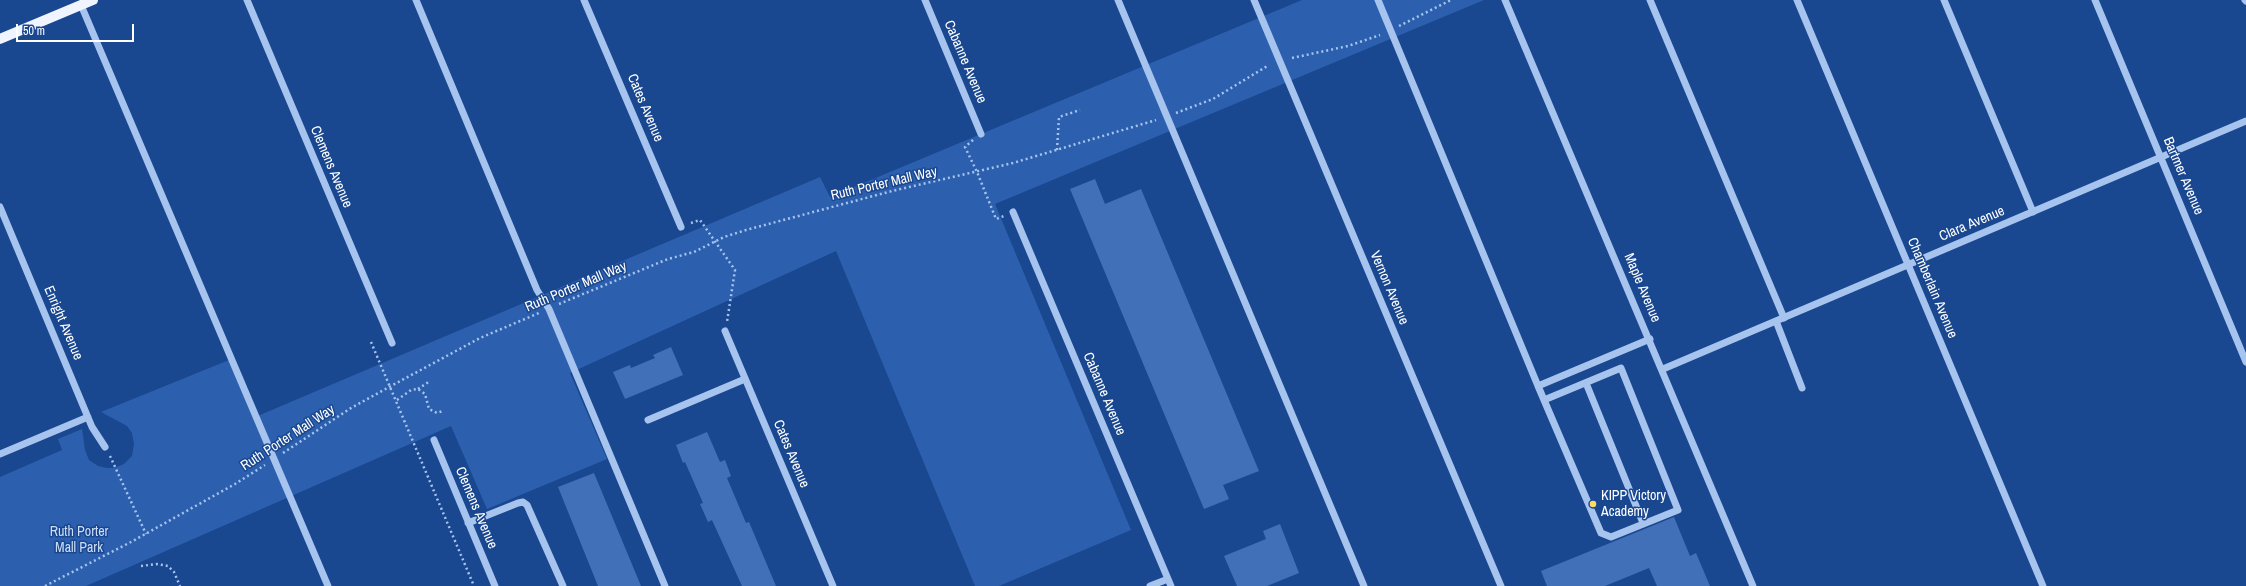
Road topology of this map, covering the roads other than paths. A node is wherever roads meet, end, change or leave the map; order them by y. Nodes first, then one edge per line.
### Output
1 (93, 0) edge
2 (248, 0) edge
3 (416, 0) edge
4 (584, 0) edge
5 (925, 0) edge
6 (1118, 0) edge
7 (1254, 0) edge
8 (1378, 0) edge
9 (1505, 0) edge
10 (1650, 0) edge
11 (1797, 0) edge
12 (1944, 0) edge
13 (2095, 0) edge
14 (81, 5) junction
15 (0, 39) edge
16 (2246, 121) edge
17 (981, 134) road end
18 (2162, 158) junction
19 (0, 207) edge
20 (1013, 212) road end
21 (2033, 212) junction
22 (681, 227) road end
23 (1909, 265) junction
24 (1784, 318) junction
25 (1776, 321) junction
26 (725, 331) road end
27 (1650, 339) junction
28 (392, 343) dead end
29 (2246, 362) edge
30 (1663, 369) junction
31 (745, 379) junction
32 (1586, 383) junction
33 (1538, 386) junction
34 (1802, 388) dead end
35 (1544, 400) junction
36 (88, 417) junction
37 (648, 420) dead end
38 (434, 440) dead end
39 (105, 447) road end
40 (0, 454) edge
41 (468, 522) junction
42 (1643, 523) junction
43 (1168, 578) junction
44 (328, 586) edge
45 (495, 586) edge
46 (563, 586) edge
47 (665, 586) edge
48 (833, 586) edge
49 (1150, 586) edge
50 (1171, 586) edge
51 (1364, 586) edge
52 (1501, 586) edge
53 (1753, 586) edge
54 (2043, 586) edge

1 - 14 main road
2 - 28 street, Clemens Avenue
3 - 47 street
4 - 22 street, Cates Avenue
5 - 17 street, Cabanne Avenue
6 - 51 street
7 - 52 street, Vernon Avenue
8 - 33 street
9 - 27 street, Maple Avenue
10 - 24 street
11 - 23 street, Chamberlain Avenue
12 - 21 street
13 - 18 street, Bartmer Avenue
14 - 15 main road
14 - 44 street
16 - 18 street, Clara Avenue
18 - 21 street, Clara Avenue
18 - 29 street, Bartmer Avenue
19 - 36 street, Enright Avenue
20 - 43 street, Cabanne Avenue
21 - 23 street, Clara Avenue
23 - 24 street, Clara Avenue
23 - 54 street, Chamberlain Avenue
24 - 25 street, Clara Avenue
25 - 30 street, Clara Avenue
25 - 34 street
26 - 31 street, Cates Avenue
27 - 30 street, Maple Avenue
27 - 33 street
30 - 53 street, Maple Avenue
31 - 37 street
31 - 48 street, Cates Avenue
32 - 35 street
32 - 42 street
32 - 42 street
33 - 35 street
35 - 42 street
36 - 39 street, Enright Avenue
36 - 40 street
38 - 41 street, Clemens Avenue
41 - 45 street, Clemens Avenue
41 - 46 street
43 - 49 street
43 - 50 street, Cabanne Avenue

